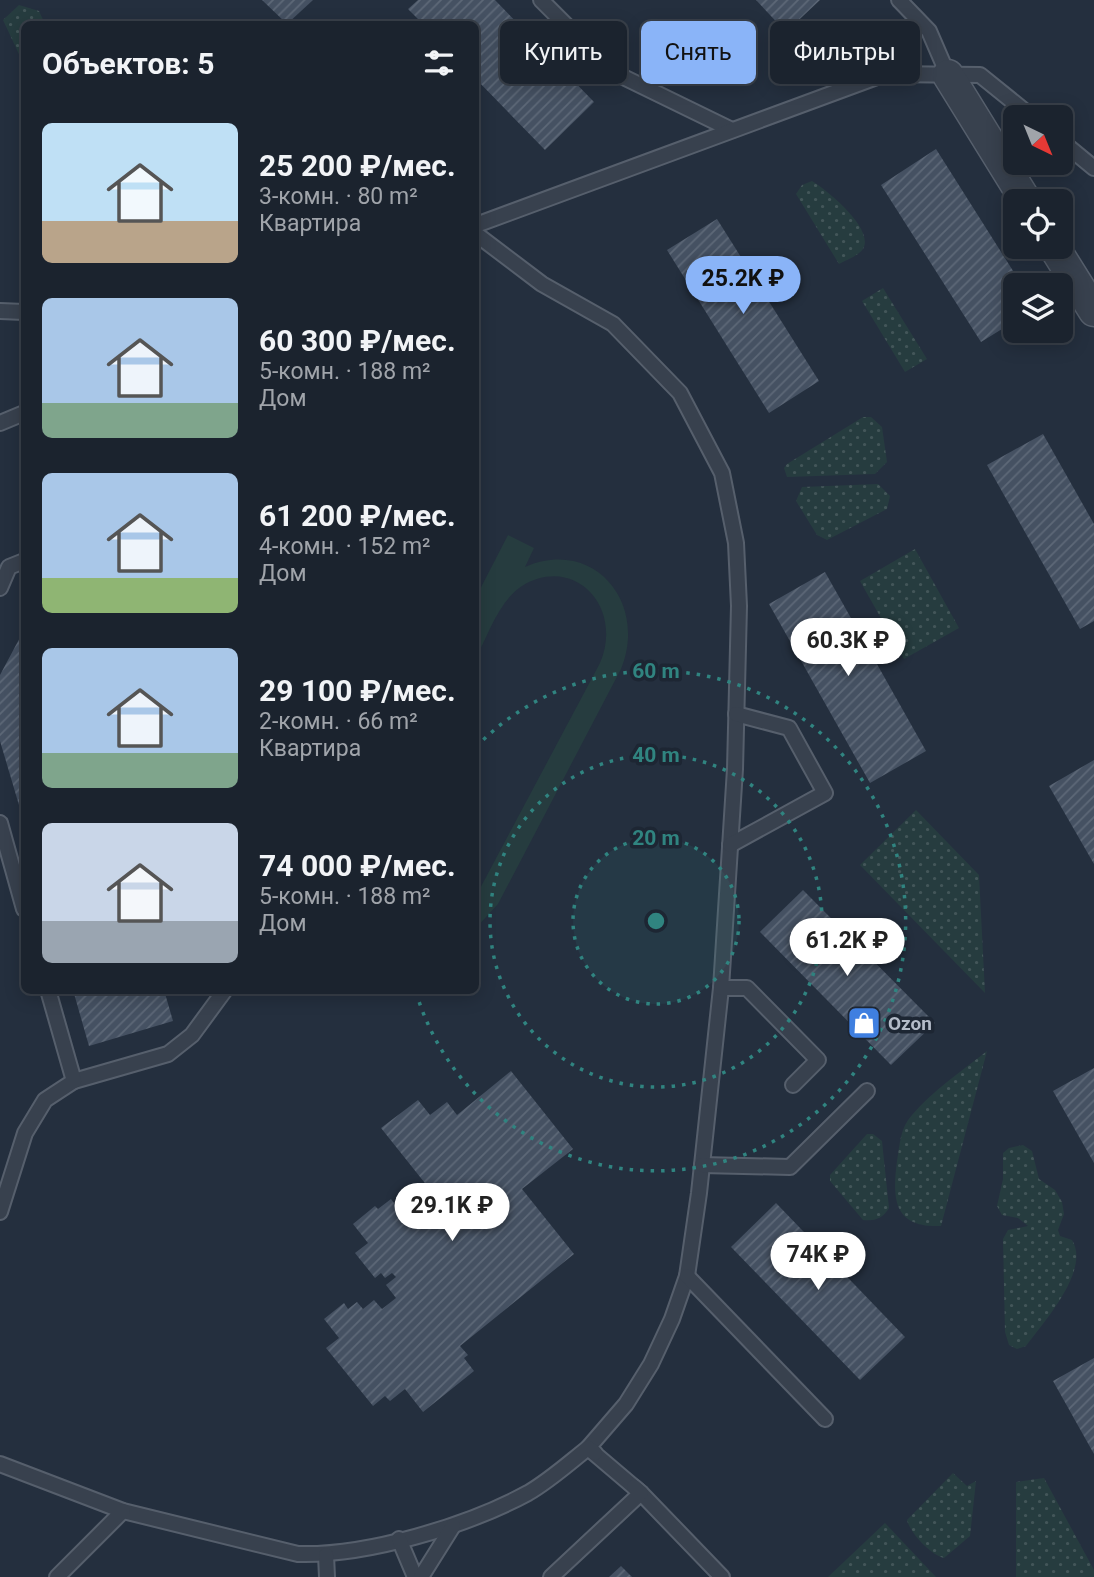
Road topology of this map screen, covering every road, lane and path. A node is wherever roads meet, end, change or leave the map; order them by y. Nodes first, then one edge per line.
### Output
1 (541, 0) edge
2 (899, 0) edge
3 (948, 75) junction
4 (1017, 105) edge
5 (732, 130) junction
6 (1073, 151) edge
7 (1094, 168) edge
8 (1019, 189) edge
9 (479, 224) edge
10 (479, 236) edge
11 (1062, 259) edge
12 (0, 311) edge
13 (1094, 311) edge
14 (21, 312) edge
15 (21, 414) edge
16 (0, 424) edge
17 (21, 562) edge
18 (0, 589) edge
19 (736, 714) junction
20 (0, 823) edge
21 (730, 845) junction
22 (21, 898) edge
23 (720, 988) junction
24 (49, 994) edge
25 (222, 994) edge
26 (74, 1081) junction
27 (793, 1085) dead end
28 (867, 1091) dead end
29 (702, 1165) junction
30 (0, 1212) edge
31 (687, 1276) junction
32 (825, 1419) dead end
33 (588, 1448) junction
34 (0, 1464) edge
35 (641, 1493) junction
36 (123, 1511) junction
37 (453, 1526) junction
38 (399, 1539) junction
39 (326, 1555) junction
40 (57, 1577) edge
41 (327, 1577) edge
42 (415, 1577) edge
43 (421, 1577) edge
44 (551, 1577) edge
45 (722, 1577) edge

1 - 5 lane
2 - 3 lane
3 - 4 lane
3 - 5 lane
3 - 8 street
5 - 9 lane
6 - 7 lane
10 - 19 lane
11 - 13 street
12 - 14 lane
15 - 16 lane
17 - 18 lane
19 - 21 lane
19 - 21 lane
20 - 22 lane
21 - 23 lane
23 - 27 lane
23 - 29 lane
24 - 26 lane
25 - 26 lane
26 - 30 lane
28 - 29 lane
29 - 31 lane
31 - 32 lane
31 - 33 lane
33 - 35 lane
33 - 37 lane
34 - 36 lane
35 - 44 lane
35 - 45 lane
36 - 39 lane
36 - 40 lane
37 - 38 lane
37 - 43 lane
38 - 39 lane
38 - 42 lane
39 - 41 lane

